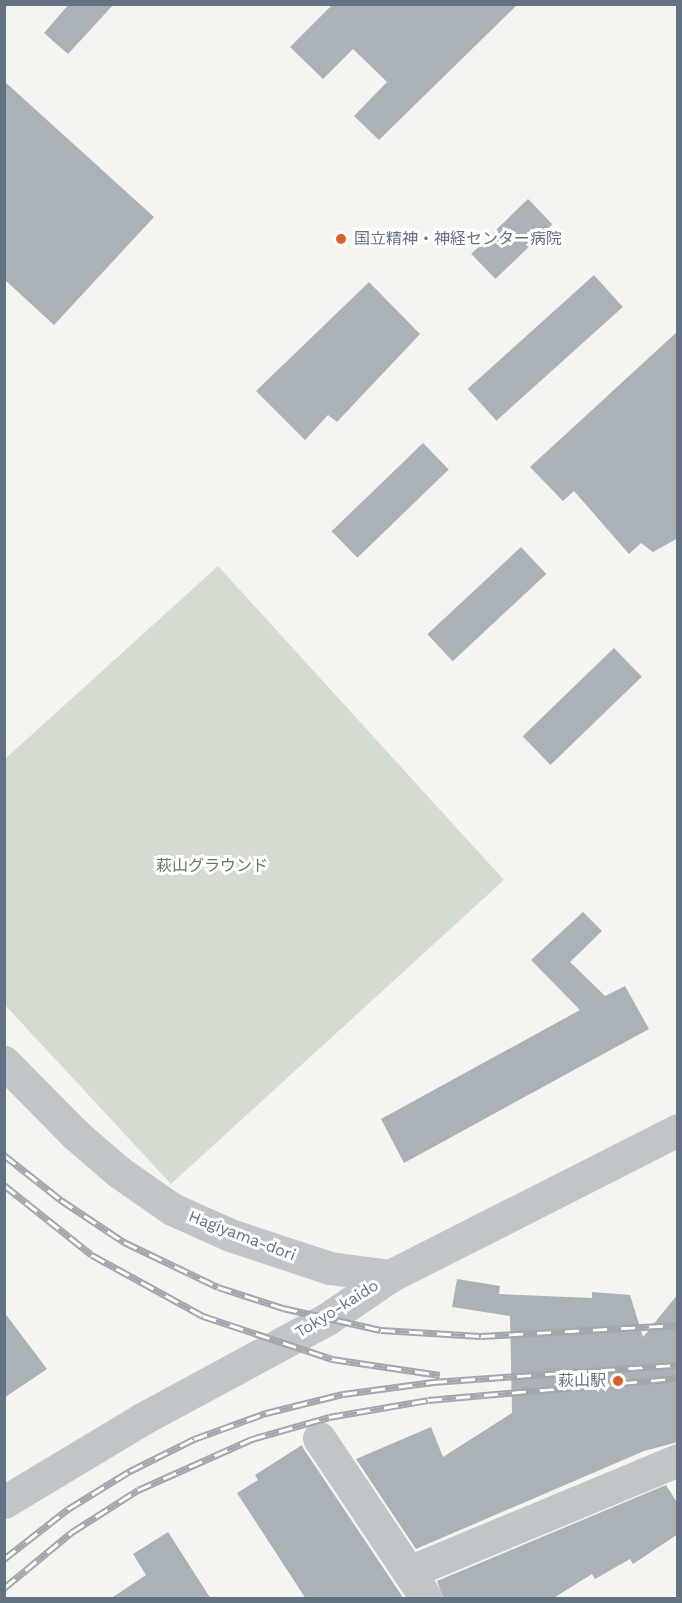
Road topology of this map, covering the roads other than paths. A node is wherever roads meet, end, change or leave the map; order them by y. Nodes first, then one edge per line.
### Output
1 (4, 1062) edge
2 (678, 1130) edge
3 (390, 1276) junction
4 (319, 1438) dead end
5 (678, 1460) edge
6 (4, 1503) edge
7 (418, 1585) edge

1 - 3 street, Hagiyama-dori
2 - 3 street, Tokyo-kaido
3 - 6 street, Tokyo-kaido
4 - 7 street
5 - 7 street

